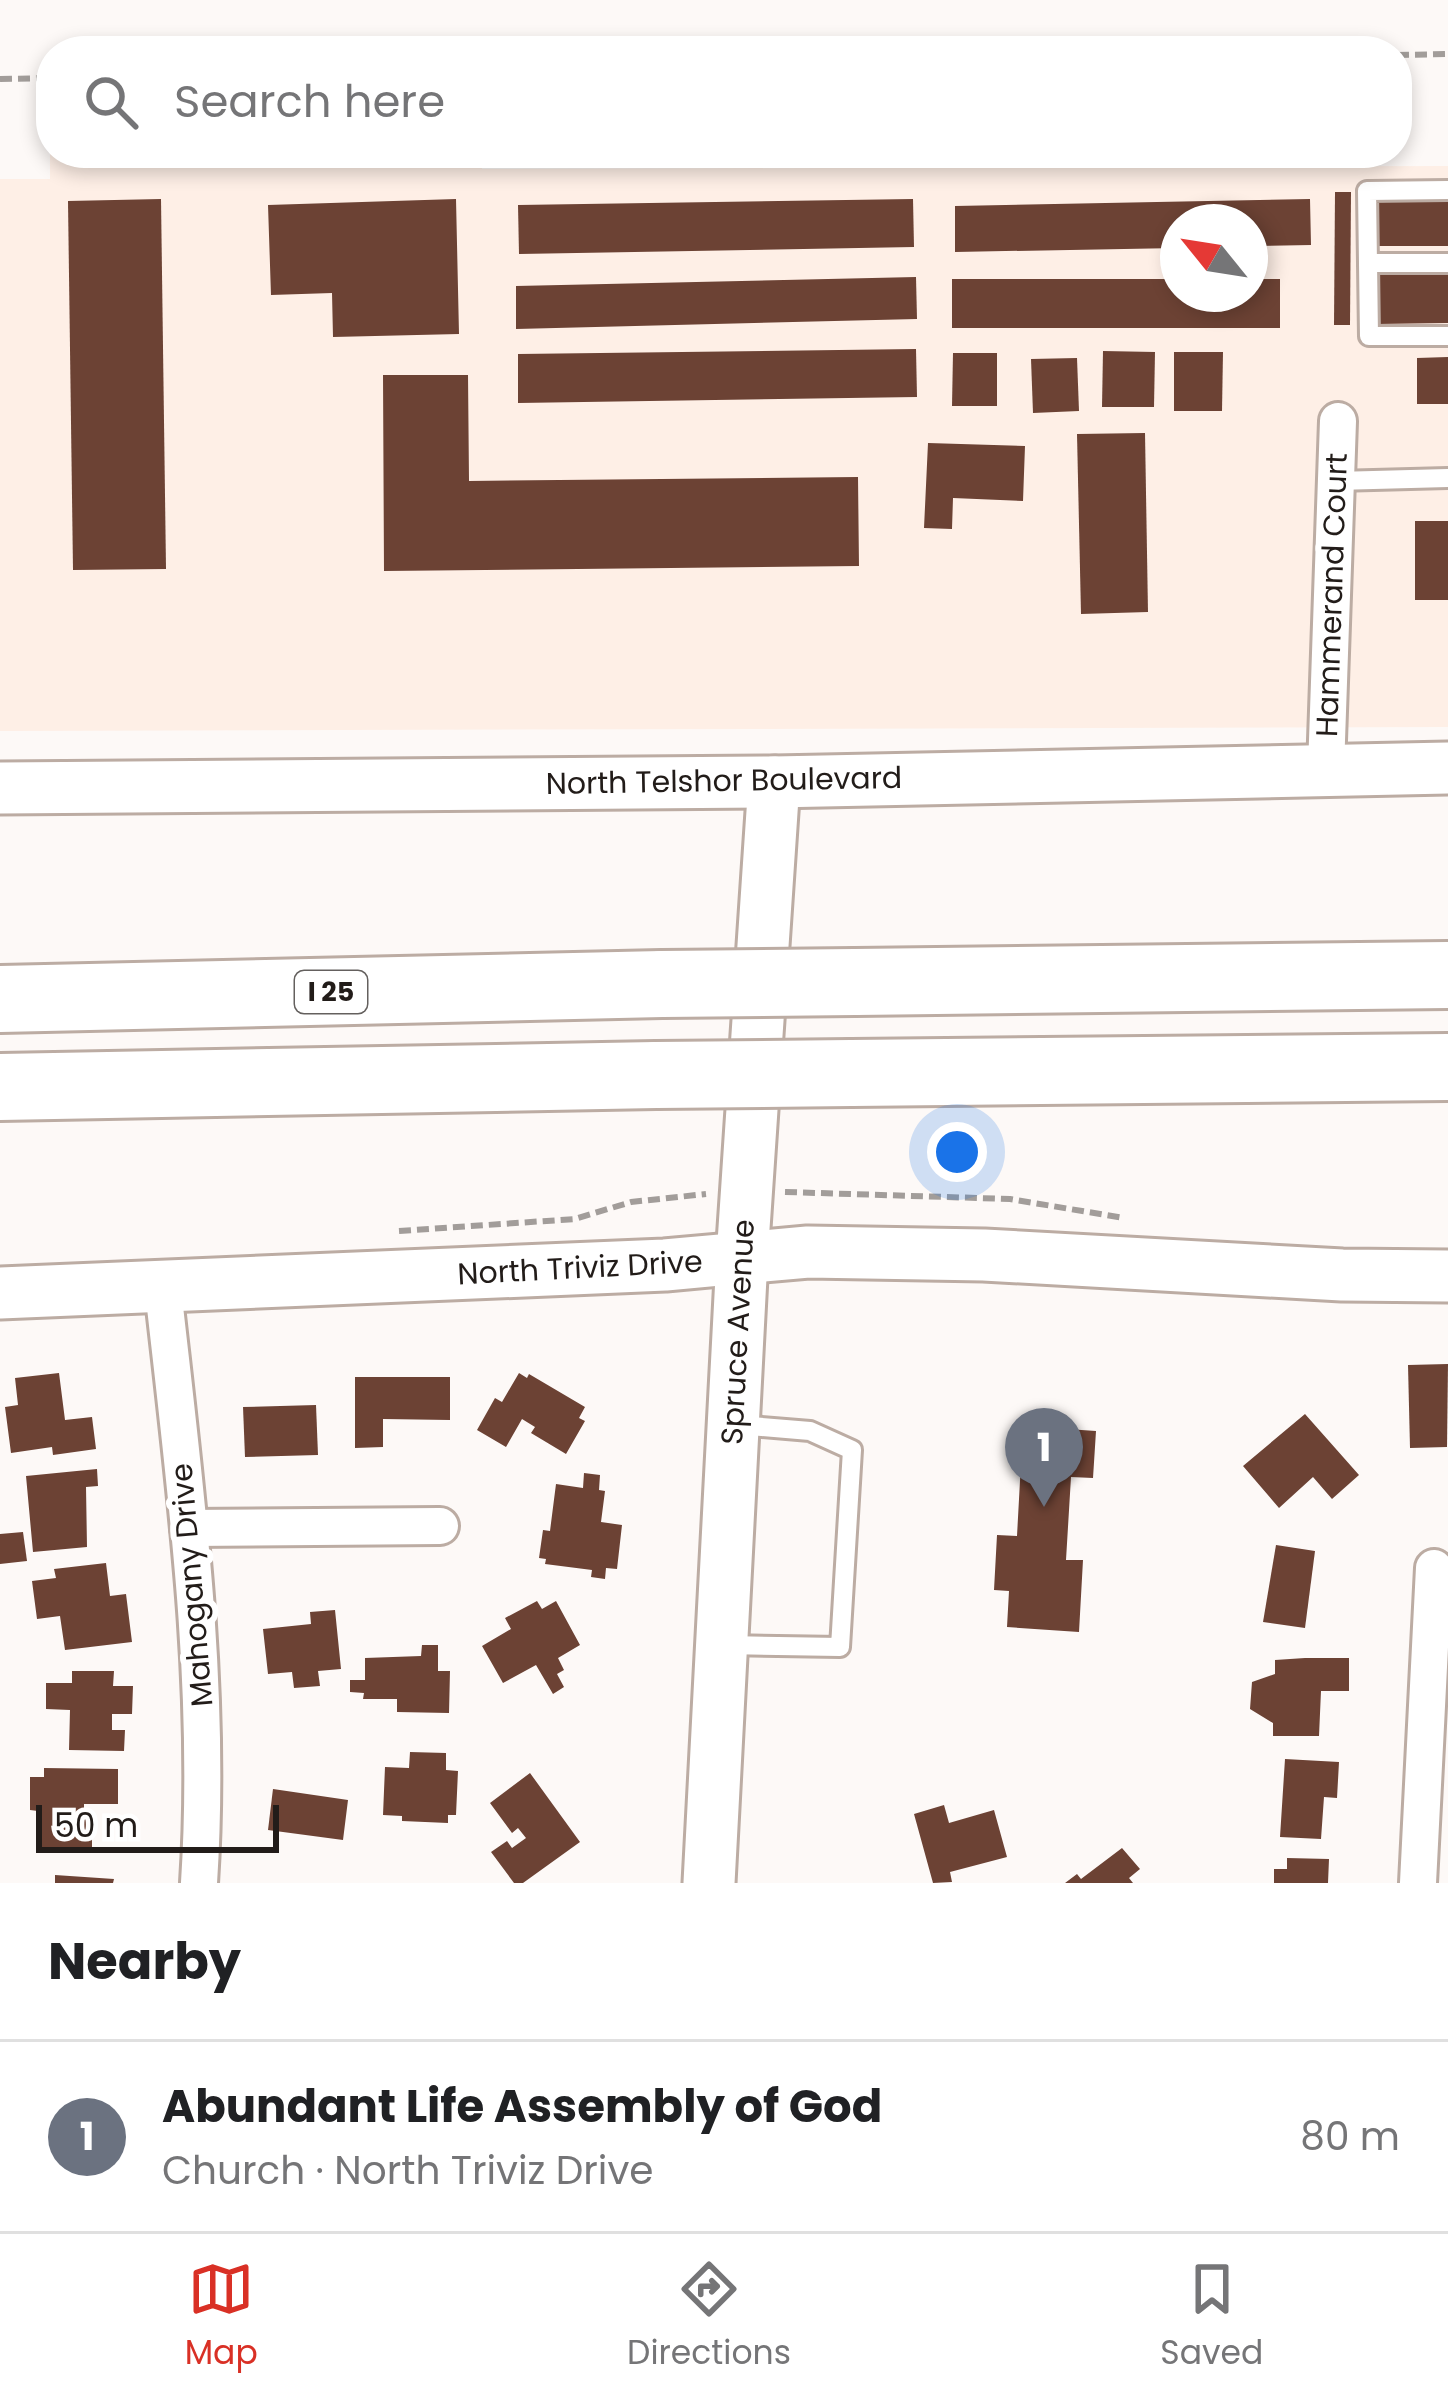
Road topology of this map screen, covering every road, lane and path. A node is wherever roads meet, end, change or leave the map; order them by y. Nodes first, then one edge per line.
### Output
1 (1448, 54) edge
2 (1412, 55) edge
3 (36, 78) edge
4 (0, 79) edge
5 (1448, 190) edge
6 (1368, 262) junction
7 (1448, 263) edge
8 (1448, 336) edge
9 (1338, 421) dead end
10 (1448, 478) edge
11 (1336, 482) junction
12 (1448, 768) edge
13 (1326, 769) junction
14 (774, 782) junction
15 (0, 788) edge
16 (1448, 975) edge
17 (0, 999) edge
18 (1448, 1067) edge
19 (0, 1087) edge
20 (742, 1258) junction
21 (1448, 1276) edge
22 (163, 1289) junction
23 (0, 1293) edge
24 (733, 1425) junction
25 (440, 1526) dead end
26 (189, 1528) junction
27 (1434, 1568) dead end
28 (722, 1645) junction
29 (199, 1883) edge
30 (709, 1883) edge
31 (1418, 1883) edge

1 - 2 path
3 - 4 path
5 - 6 lane
6 - 7 lane
6 - 8 lane
9 - 11 street, Hammerand Court
10 - 11 lane
11 - 13 street, Hammerand Court
12 - 13 main road, North Telshor Boulevard
13 - 14 main road, North Telshor Boulevard
14 - 15 main road, North Telshor Boulevard
14 - 20 main road, Spruce Avenue
16 - 17 highway, I 25, bridge
18 - 19 highway, bridge
20 - 21 main road, North Triviz Drive
20 - 22 main road, North Triviz Drive
20 - 24 main road, Spruce Avenue
22 - 23 main road, North Triviz Drive
22 - 26 street, Mahogany Drive
24 - 28 main road, Spruce Avenue
24 - 28 lane
25 - 26 street
26 - 29 street, Mahogany Drive
27 - 31 street
28 - 30 main road, Spruce Avenue

